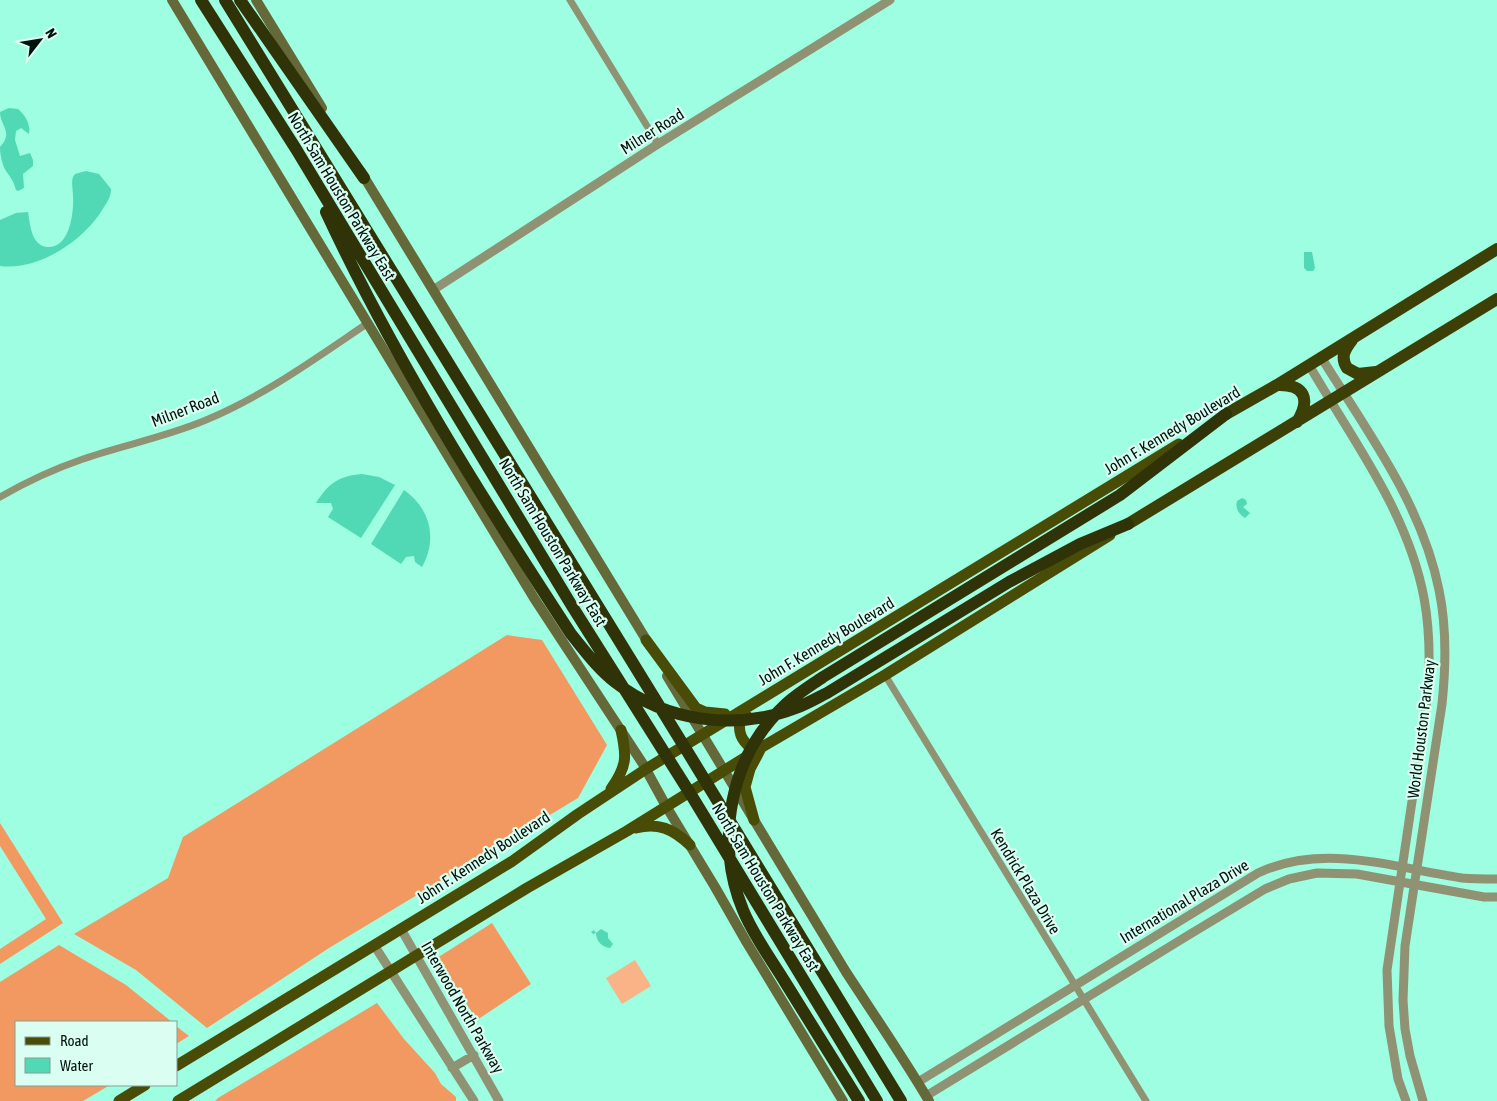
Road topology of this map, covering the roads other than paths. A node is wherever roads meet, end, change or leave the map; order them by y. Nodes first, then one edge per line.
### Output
1 (172, 0) edge
2 (200, 0) edge
3 (225, 0) edge
4 (240, 0) edge
5 (256, 0) edge
6 (570, 0) edge
7 (890, 0) edge
8 (658, 144) junction
9 (296, 149) junction
10 (364, 178) junction
11 (1497, 249) edge
12 (433, 290) junction
13 (1497, 299) edge
14 (368, 324) junction
15 (1355, 336) junction
16 (1321, 357) junction
17 (1309, 365) junction
18 (1380, 372) junction
19 (1276, 385) junction
20 (1344, 394) junction
21 (1330, 402) junction
22 (1226, 414) junction
23 (1296, 422) junction
24 (0, 497) edge
25 (1410, 503) junction
26 (1394, 511) junction
27 (1128, 524) junction
28 (1429, 634) junction
29 (1445, 634) junction
30 (646, 640) junction
31 (884, 674) junction
32 (798, 677) junction
33 (742, 711) junction
34 (622, 730) junction
35 (698, 738) junction
36 (762, 747) junction
37 (1418, 760) junction
38 (1434, 765) junction
39 (650, 766) junction
40 (719, 774) junction
41 (609, 792) junction
42 (666, 806) junction
43 (754, 820) junction
44 (627, 831) junction
45 (690, 844) junction
46 (1288, 862) junction
47 (1401, 866) junction
48 (1417, 868) junction
49 (1289, 878) junction
50 (1497, 879) edge
51 (1399, 882) junction
52 (1414, 885) junction
53 (1497, 897) edge
54 (1178, 922) junction
55 (401, 929) junction
56 (1187, 936) junction
57 (374, 945) junction
58 (416, 955) junction
59 (390, 971) junction
60 (1074, 985) junction
61 (1387, 998) junction
62 (1082, 999) junction
63 (1403, 1000) junction
64 (474, 1055) junction
65 (178, 1065) edge
66 (452, 1068) junction
67 (918, 1082) junction
68 (143, 1086) edge
69 (928, 1099) edge
70 (119, 1101) edge
71 (178, 1101) edge
72 (474, 1101) edge
73 (500, 1101) edge
74 (843, 1101) edge
75 (859, 1101) edge
76 (877, 1101) edge
77 (900, 1101) edge
78 (1146, 1101) edge
79 (1406, 1101) edge
80 (1423, 1101) edge

1 - 14 main road
2 - 9 highway, North Sam Houston Parkway East
3 - 77 highway, North Sam Houston Parkway East
4 - 10 highway
5 - 10 main road, North Sam Houston Parkway East
6 - 8 street
7 - 8 street, Milner Road
8 - 12 street, Milner Road
9 - 27 highway
9 - 76 highway, North Sam Houston Parkway East
10 - 12 main road, North Sam Houston Parkway East
11 - 15 highway, John F. Kennedy Boulevard
12 - 30 main road, North Sam Houston Parkway East
13 - 18 highway
14 - 24 street, Milner Road
14 - 34 main road
15 - 16 highway, John F. Kennedy Boulevard
15 - 18 highway
16 - 17 highway, John F. Kennedy Boulevard
16 - 20 street, World Houston Parkway
17 - 19 highway, John F. Kennedy Boulevard
17 - 21 street, World Houston Parkway
18 - 20 highway
19 - 22 highway, John F. Kennedy Boulevard
19 - 23 highway
20 - 21 highway
20 - 25 street, World Houston Parkway
21 - 23 highway
21 - 26 street, World Houston Parkway
22 - 32 main road, John F. Kennedy Boulevard
22 - 75 highway
23 - 27 highway
25 - 26 street
25 - 29 street, World Houston Parkway
26 - 28 street, World Houston Parkway
27 - 31 main road
28 - 29 street
28 - 37 street, World Houston Parkway
29 - 38 street, World Houston Parkway
30 - 33 main road
30 - 35 main road, North Sam Houston Parkway East
31 - 36 main road
31 - 60 street, Kendrick Plaza Drive
32 - 33 main road, John F. Kennedy Boulevard
32 - 36 main road
33 - 35 main road, John F. Kennedy Boulevard
34 - 39 main road
34 - 41 main road
35 - 39 main road, John F. Kennedy Boulevard
35 - 40 main road, North Sam Houston Parkway East
36 - 40 main road
36 - 43 main road
37 - 38 street
37 - 47 street, World Houston Parkway
38 - 48 street, World Houston Parkway
39 - 41 main road, John F. Kennedy Boulevard
39 - 42 main road
40 - 42 main road
40 - 43 main road, North Sam Houston Parkway East
41 - 55 main road, John F. Kennedy Boulevard
42 - 44 main road
42 - 45 main road
43 - 67 main road, North Sam Houston Parkway East
44 - 45 main road
44 - 58 main road
45 - 74 main road
46 - 47 street, International Plaza Drive
46 - 49 street
46 - 54 street, International Plaza Drive
47 - 48 street, International Plaza Drive
47 - 51 street, World Houston Parkway
48 - 50 street, International Plaza Drive
48 - 52 street, World Houston Parkway
49 - 51 street, International Plaza Drive
49 - 56 street, International Plaza Drive
51 - 52 street, International Plaza Drive
51 - 61 street, World Houston Parkway
52 - 53 street, International Plaza Drive
52 - 63 street, World Houston Parkway
54 - 56 street
54 - 60 street, International Plaza Drive
55 - 57 main road, John F. Kennedy Boulevard
55 - 58 street, Interwood North Parkway
56 - 62 street, International Plaza Drive
57 - 59 street
57 - 65 main road, John F. Kennedy Boulevard
58 - 59 main road
58 - 64 street, Interwood North Parkway
59 - 66 street
59 - 71 main road
60 - 62 street, Kendrick Plaza Drive
60 - 67 street, International Plaza Drive
61 - 63 street
61 - 79 street, World Houston Parkway
62 - 69 street, International Plaza Drive
62 - 78 street, Kendrick Plaza Drive
63 - 80 street, World Houston Parkway
64 - 66 street
64 - 73 street, Interwood North Parkway
66 - 72 street
67 - 69 main road, North Sam Houston Parkway East
68 - 70 main road

